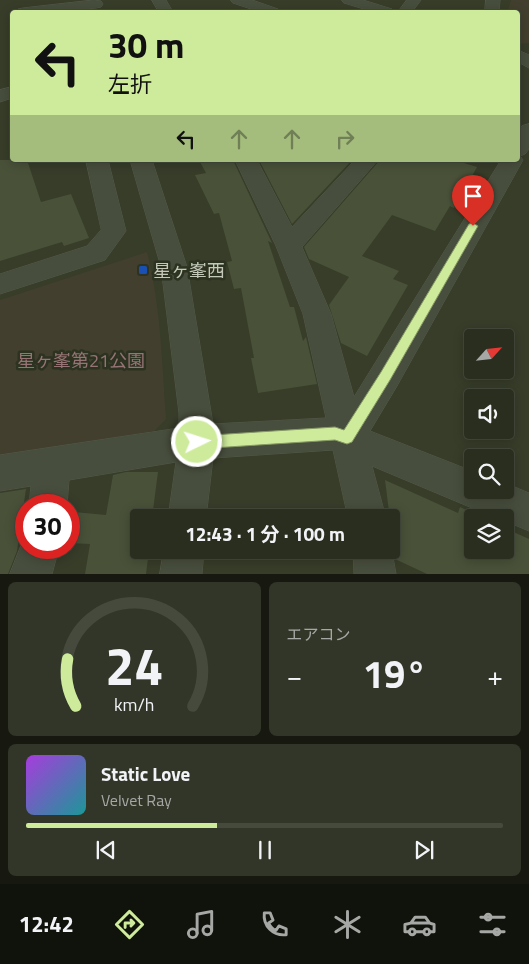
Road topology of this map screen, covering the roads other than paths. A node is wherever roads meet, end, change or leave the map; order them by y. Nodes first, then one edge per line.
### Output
1 (349, 0) edge
2 (235, 3) edge
3 (96, 5) edge
4 (44, 10) edge
5 (264, 10) edge
6 (381, 10) edge
7 (529, 130) edge
8 (520, 146) edge
9 (97, 162) edge
10 (142, 162) edge
11 (247, 162) edge
12 (365, 162) edge
13 (511, 162) edge
14 (289, 246) junction
15 (0, 284) edge
16 (347, 437) junction
17 (197, 442) junction
18 (52, 465) junction
19 (0, 474) edge
20 (464, 486) edge
21 (49, 494) edge
22 (496, 499) edge
23 (189, 509) edge
24 (365, 509) edge
25 (529, 512) edge
26 (36, 559) edge
27 (183, 559) edge
28 (374, 559) edge
29 (31, 574) edge
30 (181, 574) edge
31 (375, 574) edge

1 - 6 street
2 - 5 street
3 - 4 street
7 - 8 street
9 - 15 street
10 - 17 street
11 - 14 street
12 - 14 street
13 - 16 street
14 - 16 street
16 - 17 street
16 - 20 street
16 - 24 street
17 - 18 street
17 - 23 street
18 - 19 street
18 - 21 street
22 - 25 street
26 - 29 street
27 - 30 street
28 - 31 street

